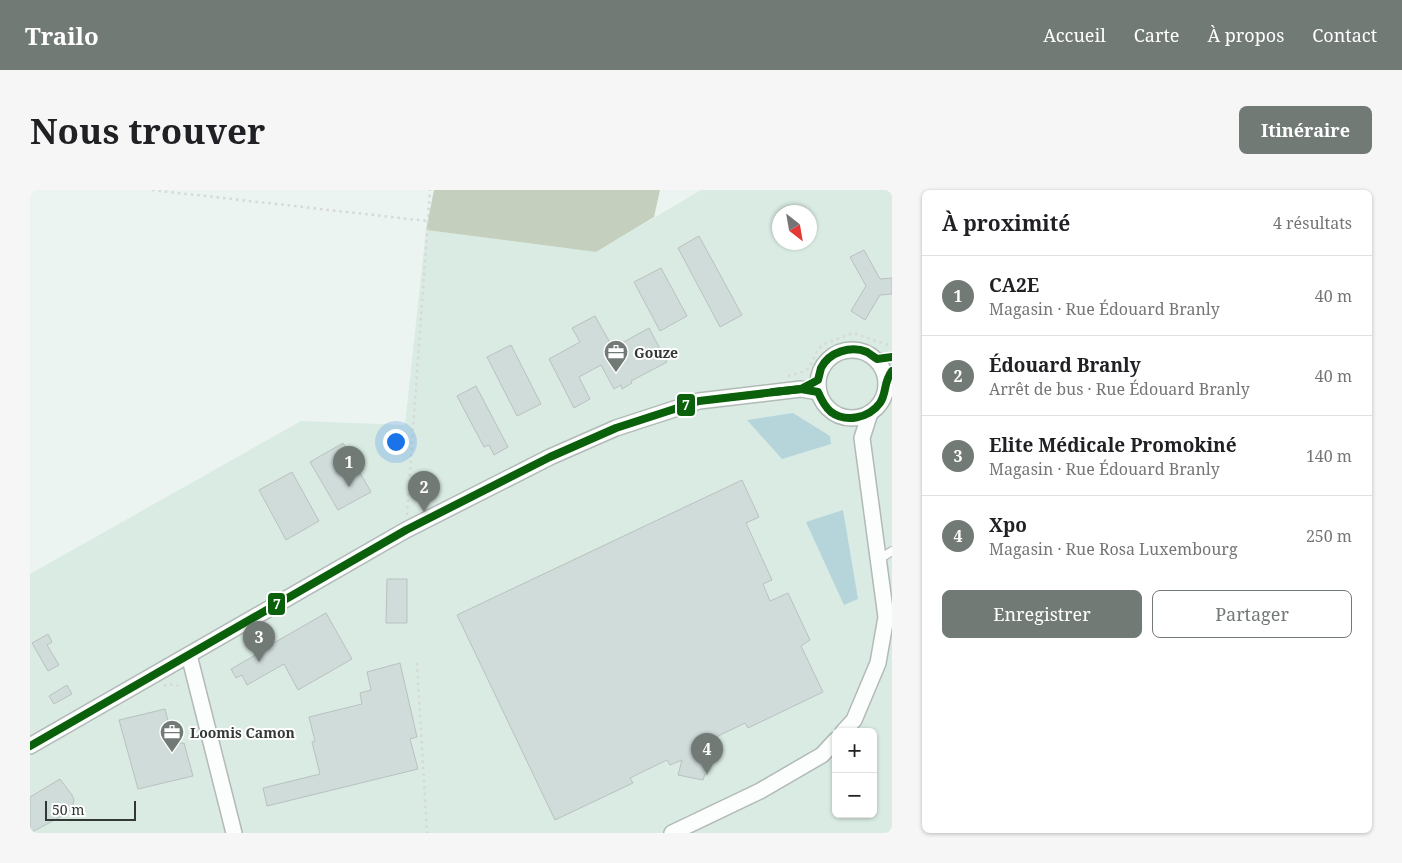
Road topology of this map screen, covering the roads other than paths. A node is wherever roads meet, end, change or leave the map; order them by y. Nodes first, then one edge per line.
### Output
1 (892, 357) edge
2 (876, 359) junction
3 (889, 375) edge
4 (818, 386) junction
5 (870, 413) junction
6 (846, 418) junction
7 (862, 438) junction
8 (892, 551) edge
9 (878, 560) junction
10 (889, 618) edge
11 (189, 655) junction
12 (847, 728) edge
13 (832, 744) edge
14 (30, 746) edge
15 (234, 833) edge
16 (672, 833) edge

1 - 2 street
2 - 3 street
2 - 4 street
3 - 5 street
4 - 6 street
4 - 11 street
5 - 6 street
5 - 7 street
6 - 7 street
7 - 9 street
8 - 9 lane
9 - 10 street
10 - 12 street
11 - 14 street
11 - 15 street
13 - 16 street

